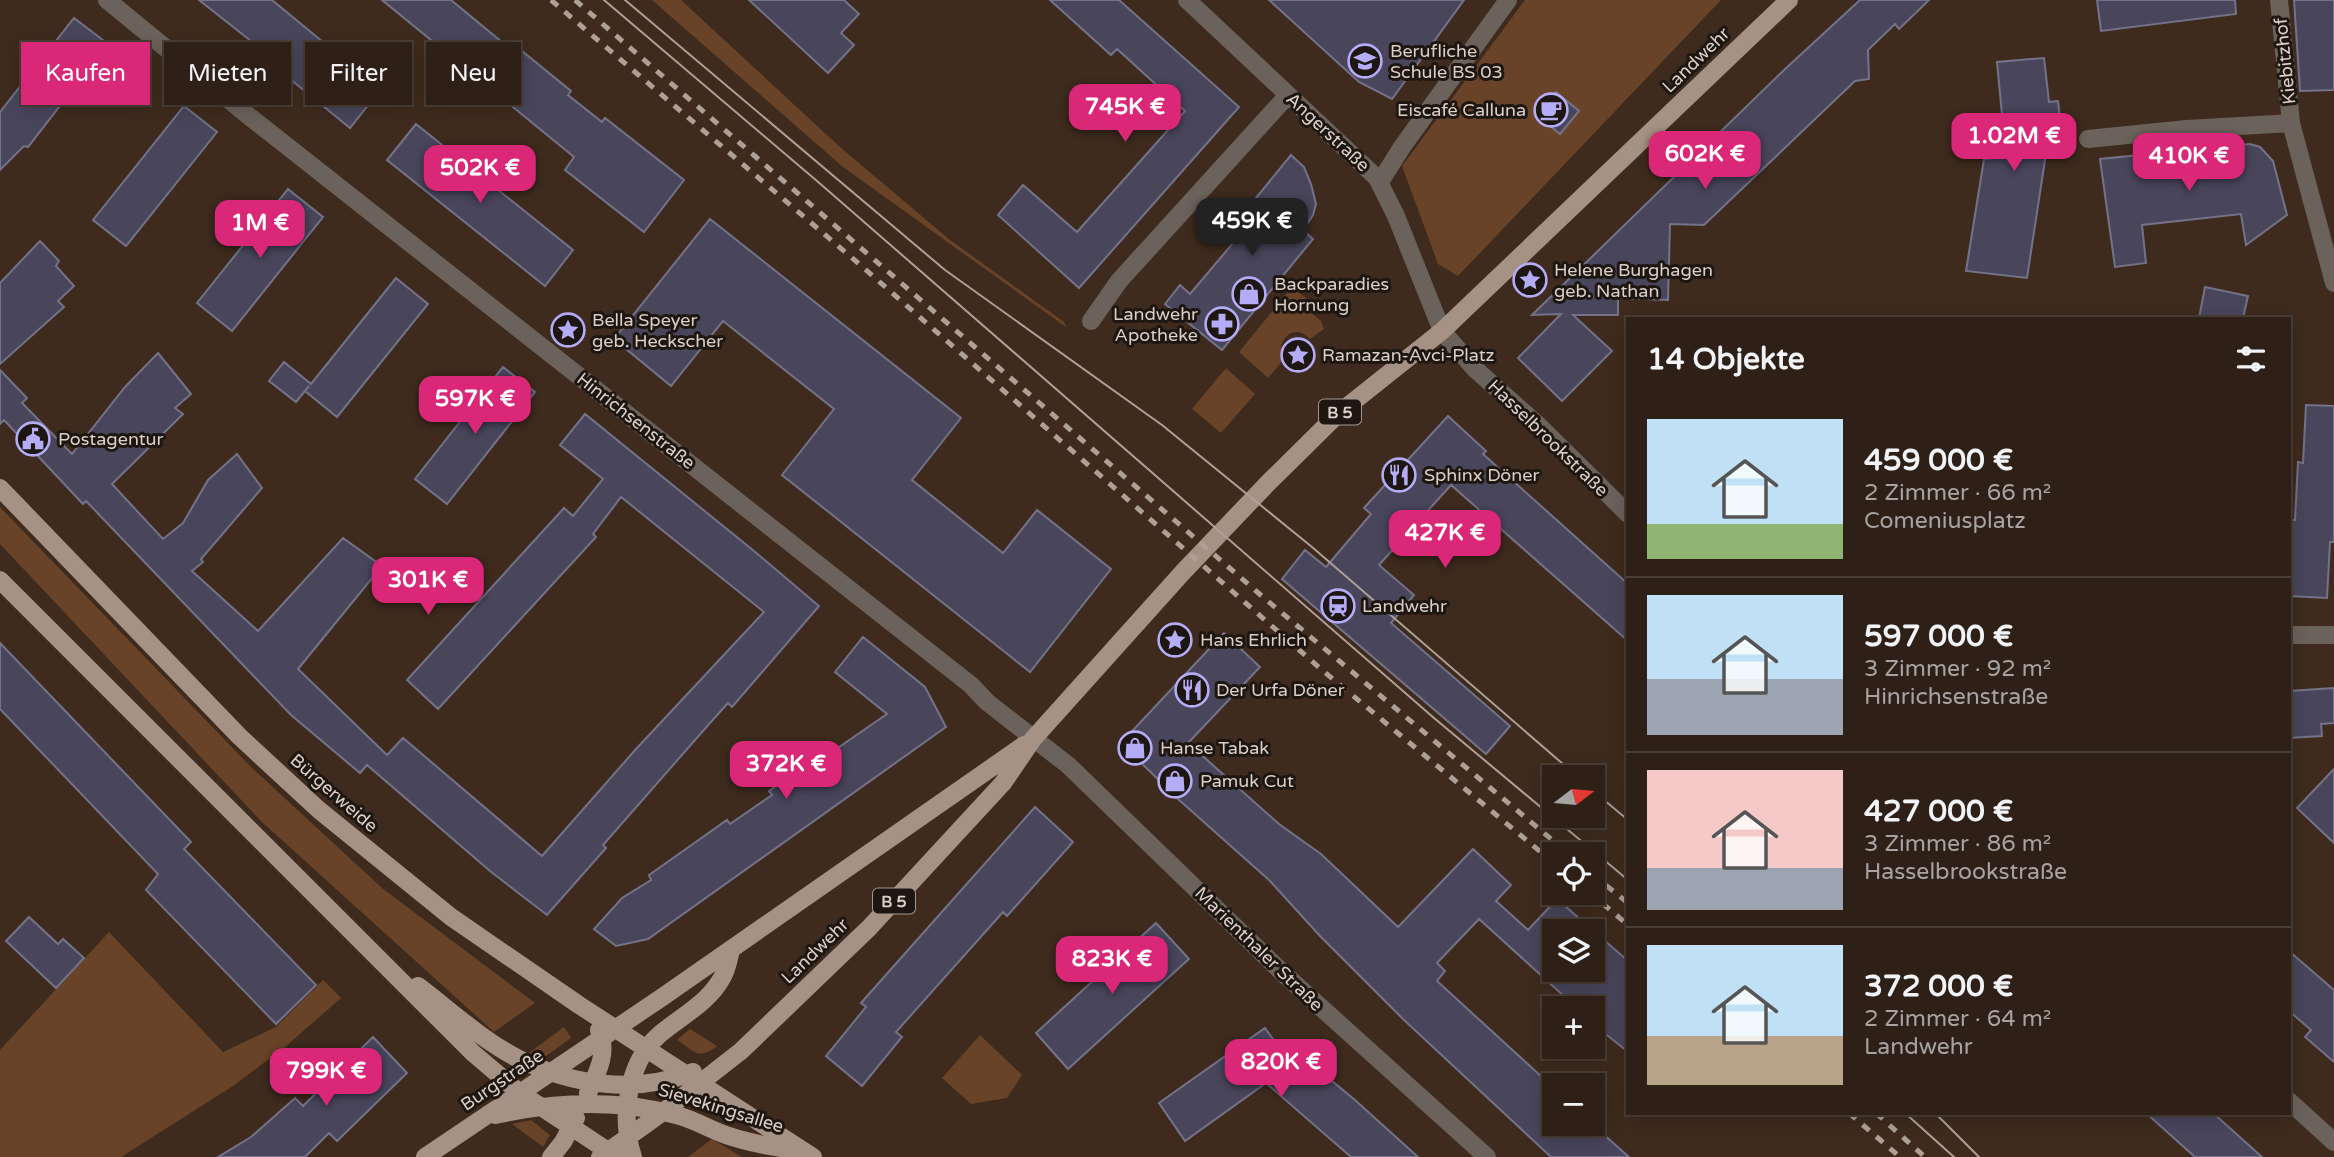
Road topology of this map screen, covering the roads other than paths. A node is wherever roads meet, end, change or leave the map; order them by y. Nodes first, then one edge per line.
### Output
1 (107, 0) edge
2 (1187, 0) edge
3 (1508, 0) edge
4 (1789, 0) edge
5 (2279, 0) edge
6 (1288, 95) junction
7 (2291, 123) junction
8 (2088, 139) dead end
9 (1380, 182) junction
10 (2334, 283) edge
11 (1091, 321) dead end
12 (1442, 331) junction
13 (0, 488) edge
14 (1626, 512) edge
15 (0, 580) edge
16 (2291, 635) edge
17 (2334, 635) edge
18 (1033, 739) junction
19 (361, 943) junction
20 (731, 950) junction
21 (609, 1033) junction
22 (647, 1049) junction
23 (551, 1072) junction
24 (693, 1079) junction
25 (592, 1083) junction
26 (631, 1086) junction
27 (520, 1093) junction
28 (2291, 1103) edge
29 (582, 1104) junction
30 (628, 1105) junction
31 (541, 1107) junction
32 (663, 1112) junction
33 (486, 1117) junction
34 (570, 1127) junction
35 (629, 1137) junction
36 (2334, 1142) edge
37 (810, 1155) edge
38 (608, 1156) edge
39 (425, 1157) edge
40 (551, 1157) edge
41 (633, 1157) edge
42 (1487, 1157) edge

1 - 18 street, Hinrichsenstraße
2 - 6 street, Angerstraße
3 - 9 street
4 - 12 main road, Landwehr / B 5
5 - 7 street, Kiebitzhof
6 - 9 street, Angerstraße
6 - 11 street
7 - 8 street, Kiebitzhof
7 - 10 street, Kiebitzhof
9 - 12 street, Angerstraße
12 - 14 street, Hasselbrookstraße
12 - 18 main road, Landwehr / B 5
13 - 21 main road, Bürgerweide
15 - 19 main road
16 - 17 street
18 - 20 main road, Landwehr / B 5
18 - 24 main road, Landwehr / B 5
18 - 42 street, Marienthaler Straße
19 - 23 main road
19 - 27 main road
20 - 21 main road, Landwehr / B 5
20 - 22 main road
21 - 22 main road, Bürgerweide
21 - 23 main road, Burgstraße / B 5
21 - 25 main road
22 - 24 main road, Bürgerweide
22 - 26 main road
23 - 25 main road
23 - 27 main road, Burgstraße / B 5
24 - 26 main road
24 - 32 main road, Landwehr / B 5
24 - 37 main road, Sievekingsallee
25 - 26 main road
25 - 29 main road
26 - 30 main road
27 - 31 main road
27 - 33 main road, Burgstraße / B 5
28 - 36 street
29 - 30 main road, Sievekingsallee
29 - 31 main road, Sievekingsallee
29 - 34 main road
30 - 32 main road, Sievekingsallee
30 - 35 main road
31 - 33 main road, Sievekingsallee
31 - 34 main road
32 - 35 main road, Landwehr / B 5
32 - 37 main road, Sievekingsallee
33 - 39 main road, Burgstraße / B 5
34 - 38 main road
34 - 40 main road
35 - 38 main road, Landwehr / B 5
35 - 41 main road

